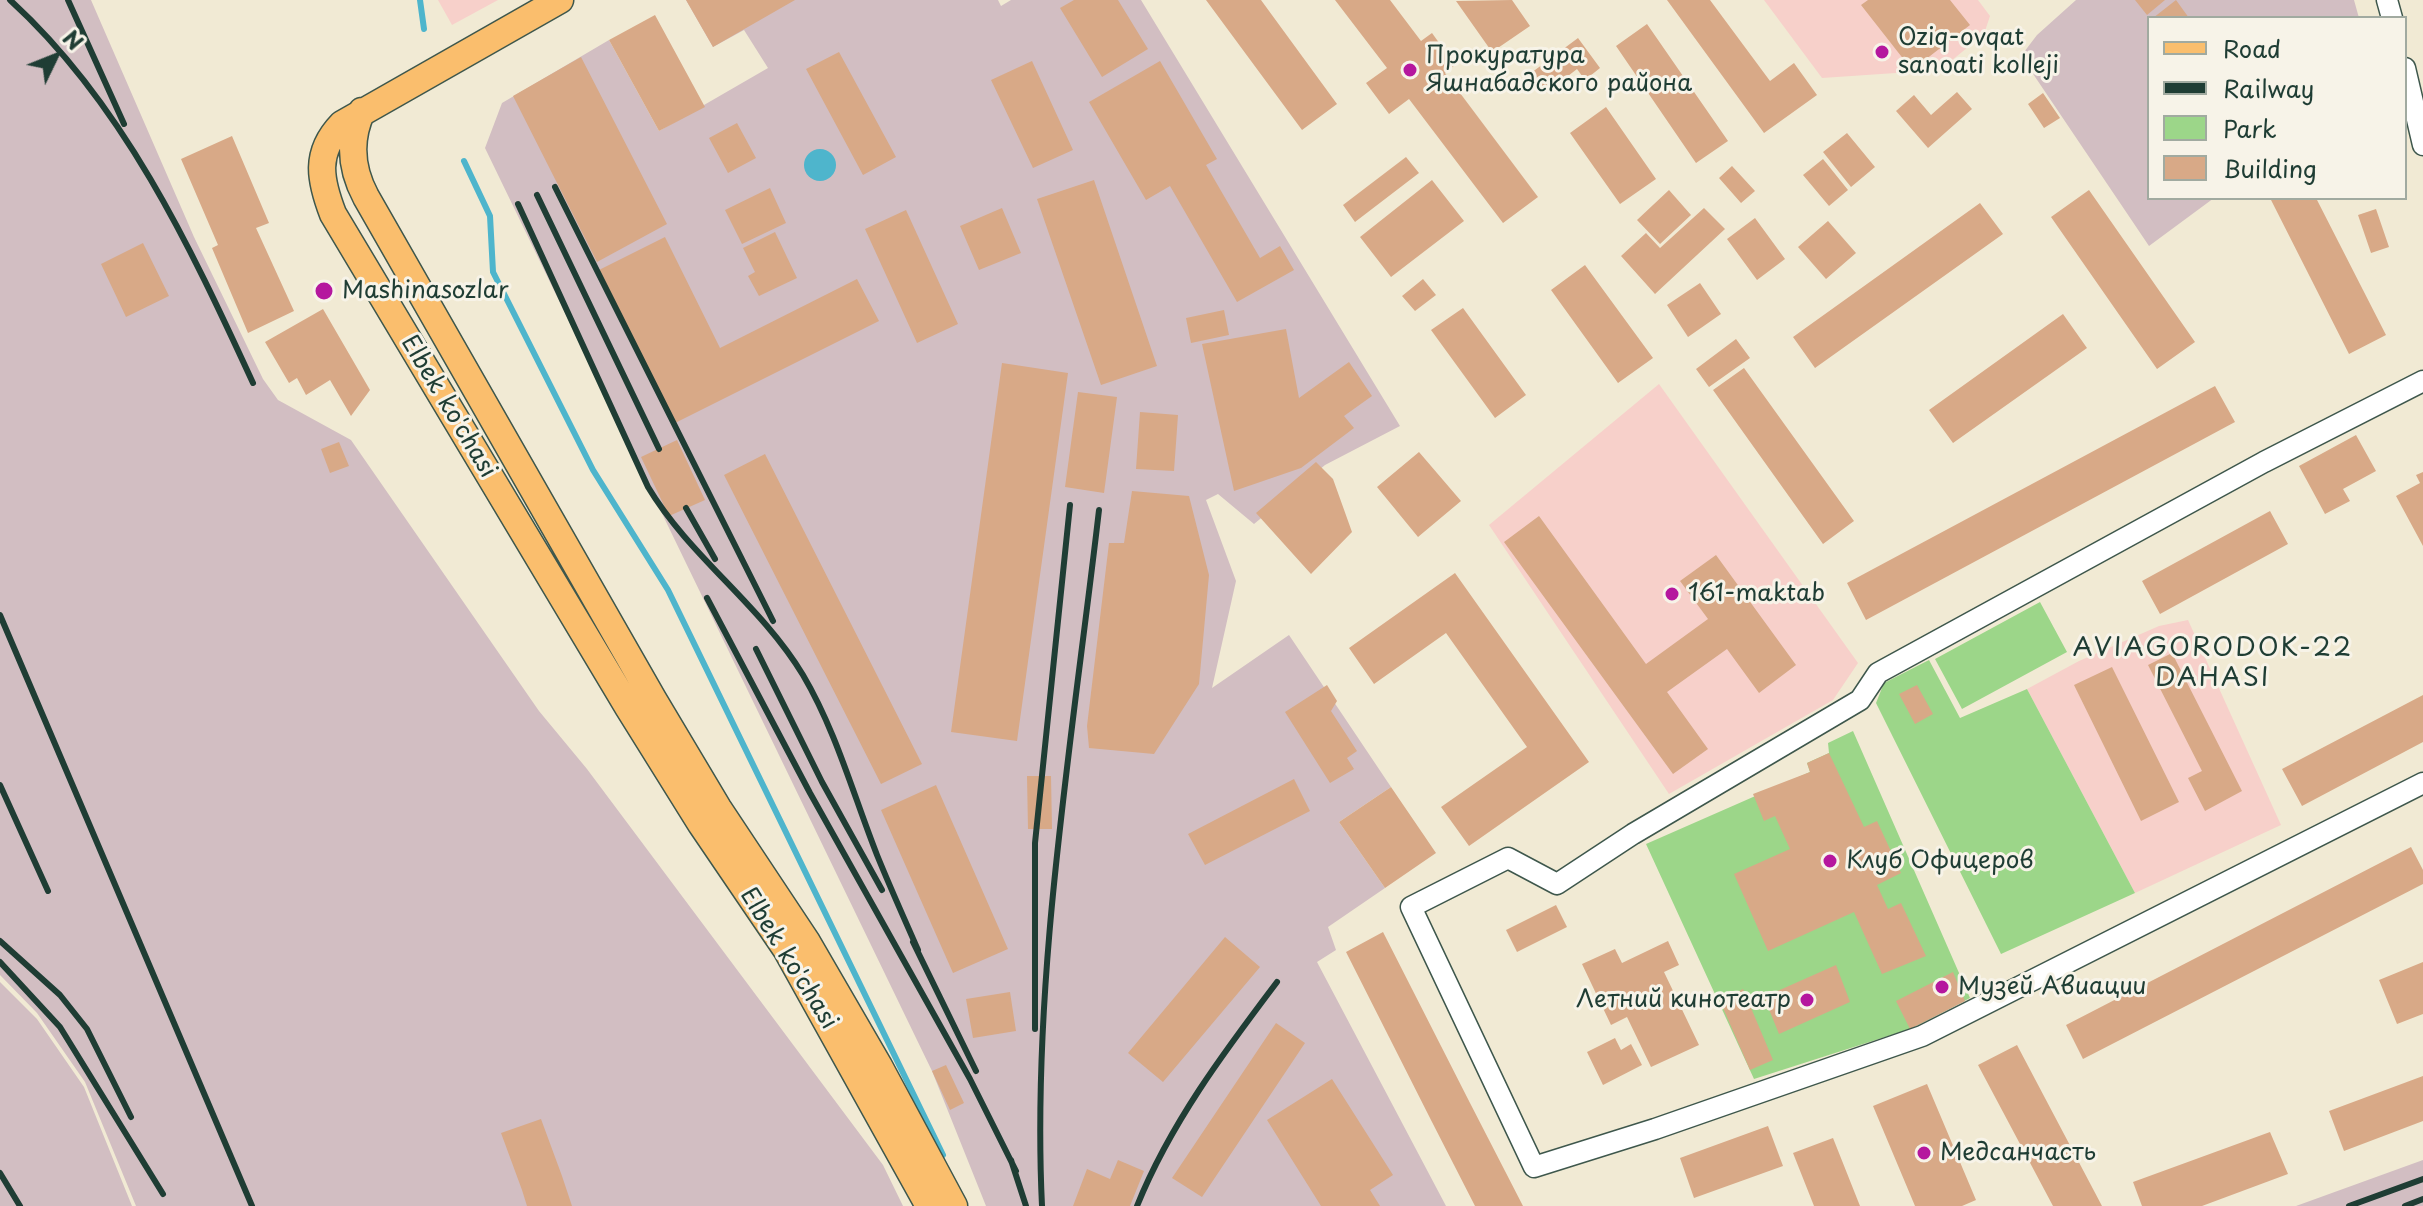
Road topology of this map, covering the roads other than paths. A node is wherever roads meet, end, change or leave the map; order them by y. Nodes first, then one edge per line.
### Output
1 (560, 0) edge
2 (2407, 77) edge
3 (362, 111) junction
4 (2423, 145) edge
5 (2423, 381) edge
6 (2423, 783) edge
7 (929, 1206) edge
8 (954, 1206) edge

1 - 3 main road
2 - 4 street
3 - 7 main road, Elbek ko'chasi
3 - 8 main road, Elbek ko'chasi
5 - 6 street

